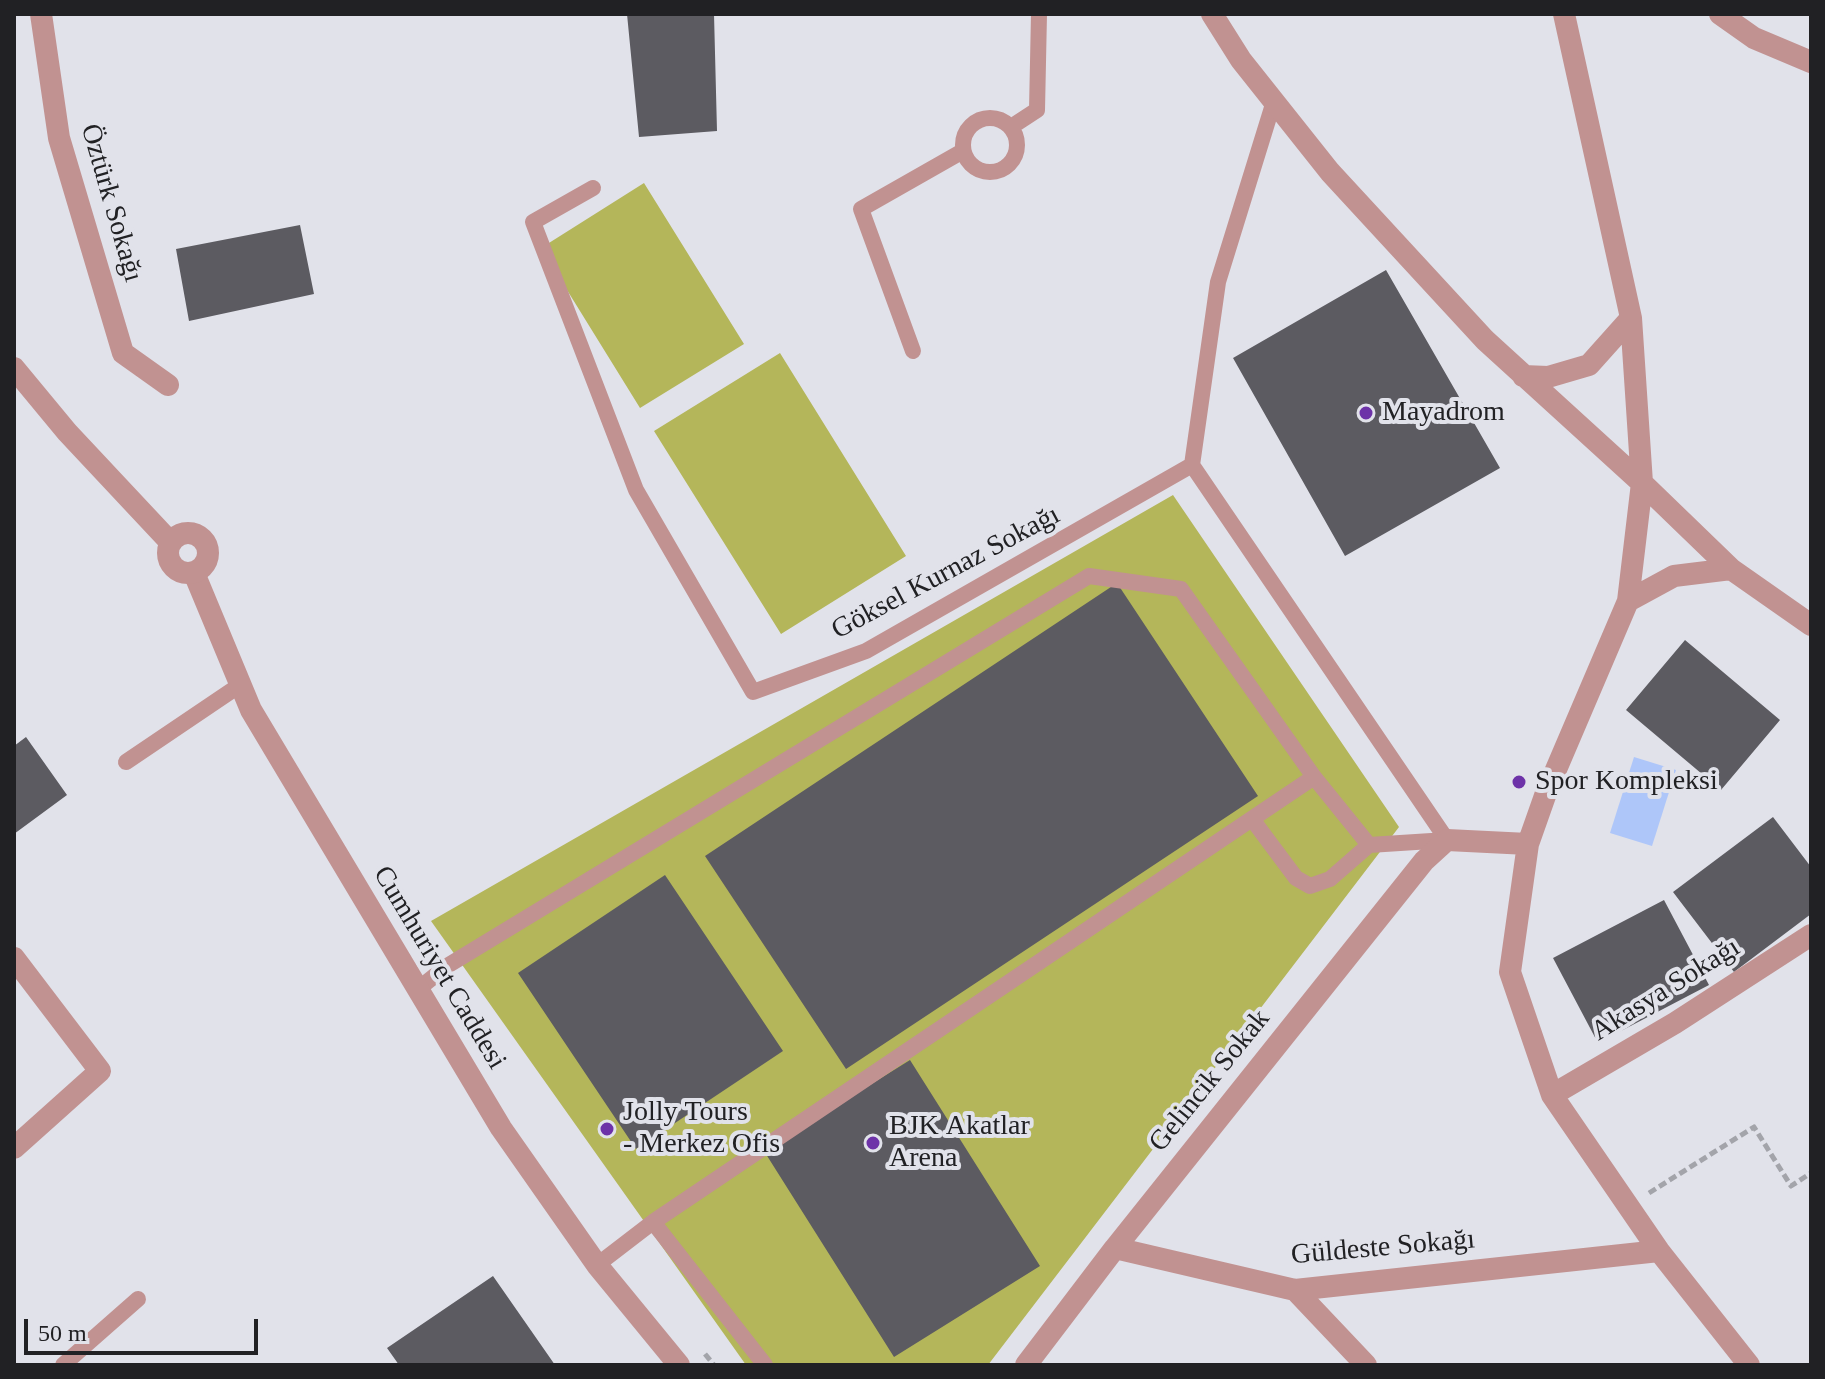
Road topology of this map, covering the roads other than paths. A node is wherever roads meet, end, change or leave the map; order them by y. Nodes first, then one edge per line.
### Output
1 (41, 14) edge
2 (1039, 14) edge
3 (1212, 14) edge
4 (1564, 14) edge
5 (1720, 14) edge
6 (1811, 62) edge
7 (1274, 101) junction
8 (1011, 127) junction
9 (963, 151) junction
10 (593, 188) dead end
11 (1631, 318) junction
12 (913, 351) dead end
13 (14, 368) edge
14 (1523, 376) junction
15 (168, 385) dead end
16 (1192, 465) junction
17 (1642, 483) junction
18 (171, 543) junction
19 (1731, 569) junction
20 (194, 573) junction
21 (1628, 601) junction
22 (1811, 625) edge
23 (240, 685) junction
24 (126, 762) dead end
25 (1314, 777) junction
26 (1252, 819) junction
27 (1447, 840) junction
28 (1528, 844) junction
29 (1369, 845) junction
30 (1811, 935) edge
31 (14, 958) edge
32 (417, 990) junction
33 (1552, 1095) junction
34 (14, 1148) edge
35 (653, 1222) junction
36 (1115, 1248) junction
37 (1659, 1251) junction
38 (597, 1265) junction
39 (1295, 1290) junction
40 (138, 1299) dead end
41 (63, 1365) edge
42 (679, 1365) edge
43 (765, 1365) edge
44 (1026, 1365) edge
45 (1366, 1365) edge
46 (1749, 1365) edge

1 - 15 street, Öztürk Sokağı
2 - 8 lane
3 - 7 street
4 - 11 street
5 - 6 street
7 - 14 street
7 - 16 lane
8 - 9 lane
8 - 9 lane
9 - 12 lane
10 - 16 lane, Göksel Kurnaz Sokağı
11 - 14 street
11 - 17 street
13 - 18 street
14 - 17 street
16 - 27 lane
17 - 19 street
17 - 21 street
18 - 20 street
18 - 20 street
19 - 21 street
19 - 22 street
20 - 23 street, Cumhuriyet Caddesi
21 - 28 street
23 - 24 lane
23 - 32 street, Cumhuriyet Caddesi
25 - 26 lane
25 - 29 lane
25 - 32 lane
26 - 29 lane
26 - 35 lane
27 - 28 street
27 - 29 lane
27 - 36 street, Gelincik Sokak
28 - 33 street
30 - 33 street, Akasya Sokağı
31 - 34 street
32 - 38 street, Cumhuriyet Caddesi
33 - 37 street
35 - 38 lane
35 - 43 lane
36 - 39 street, Güldeste Sokağı
36 - 44 street, Gelincik Sokak
37 - 39 street, Güldeste Sokağı
37 - 46 street
38 - 42 street, Cumhuriyet Caddesi
39 - 45 street
40 - 41 lane

